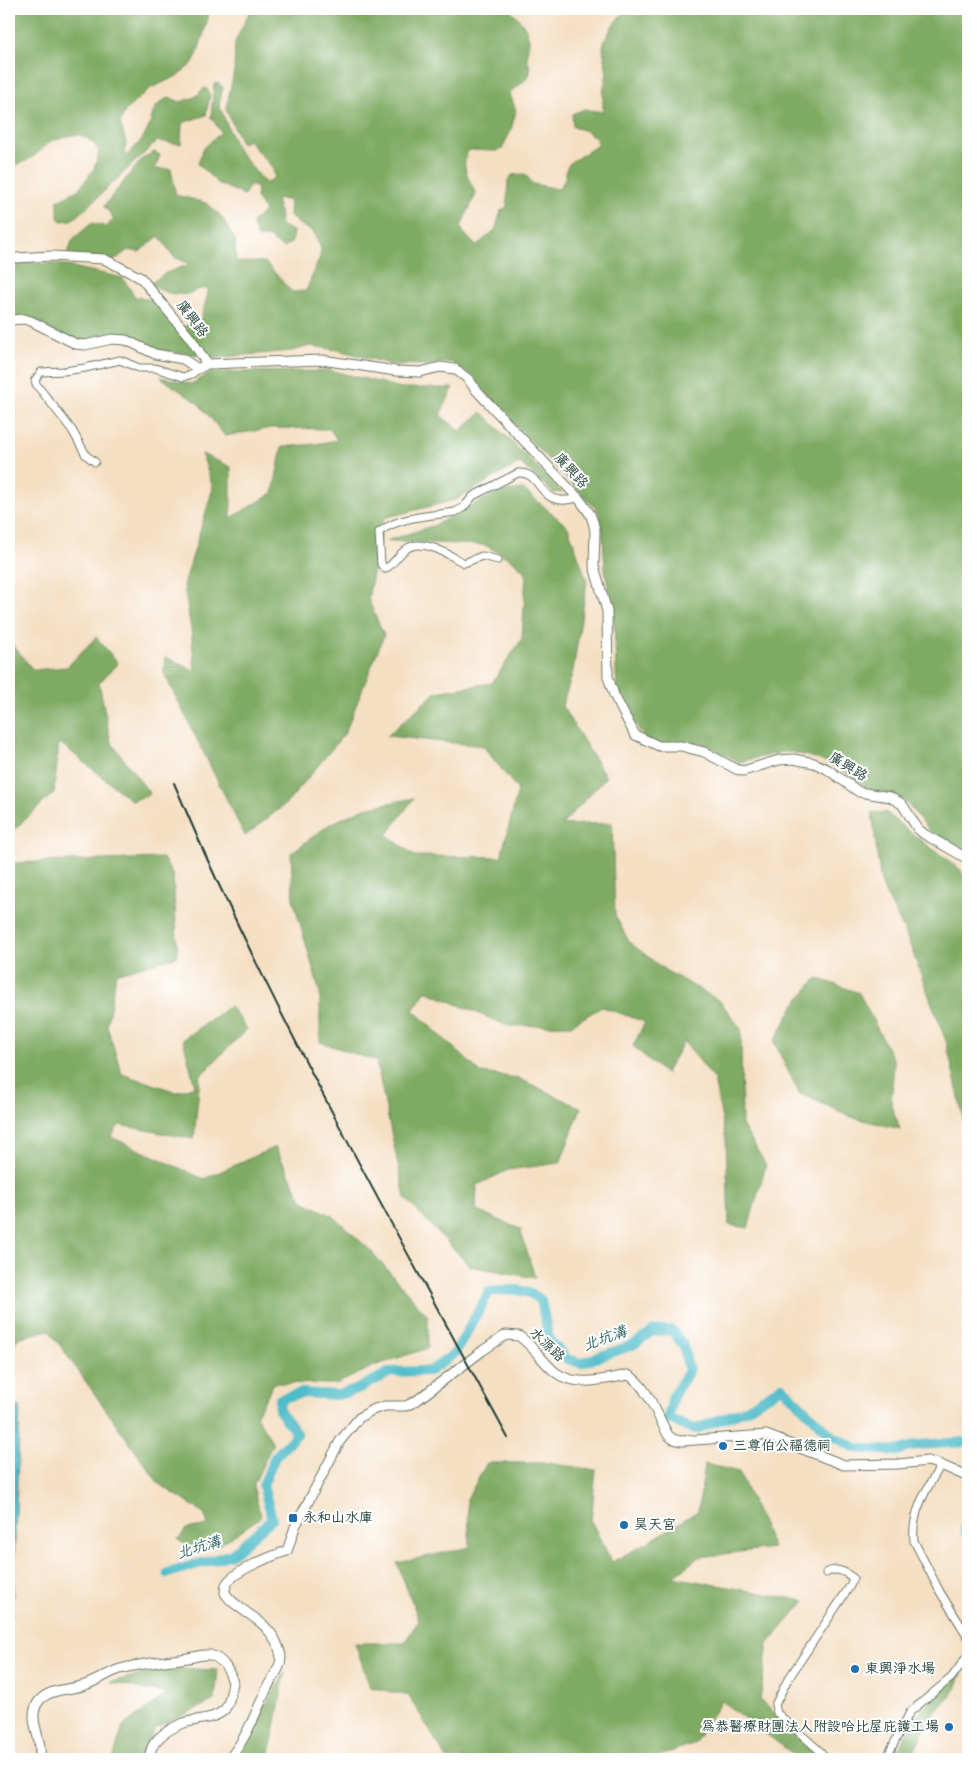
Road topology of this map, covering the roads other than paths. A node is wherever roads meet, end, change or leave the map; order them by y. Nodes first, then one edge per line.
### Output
1 (9, 256) edge
2 (9, 320) edge
3 (203, 367) junction
4 (95, 462) dead end
5 (578, 498) junction
6 (498, 560) dead end
7 (968, 859) edge
8 (941, 1465) junction
9 (968, 1477) edge
10 (826, 1573) dead end
11 (968, 1638) edge
12 (968, 1655) edge
13 (39, 1759) edge
14 (150, 1759) edge
15 (229, 1759) edge
16 (825, 1759) edge
17 (886, 1759) edge

1 - 3 street, 廣興路
2 - 3 street
3 - 4 street
3 - 5 street, 廣興路
5 - 6 street
5 - 7 street, 廣興路
8 - 9 street, 水源路
8 - 11 street
8 - 15 street, 水源路
10 - 16 street
12 - 17 street
13 - 14 street

